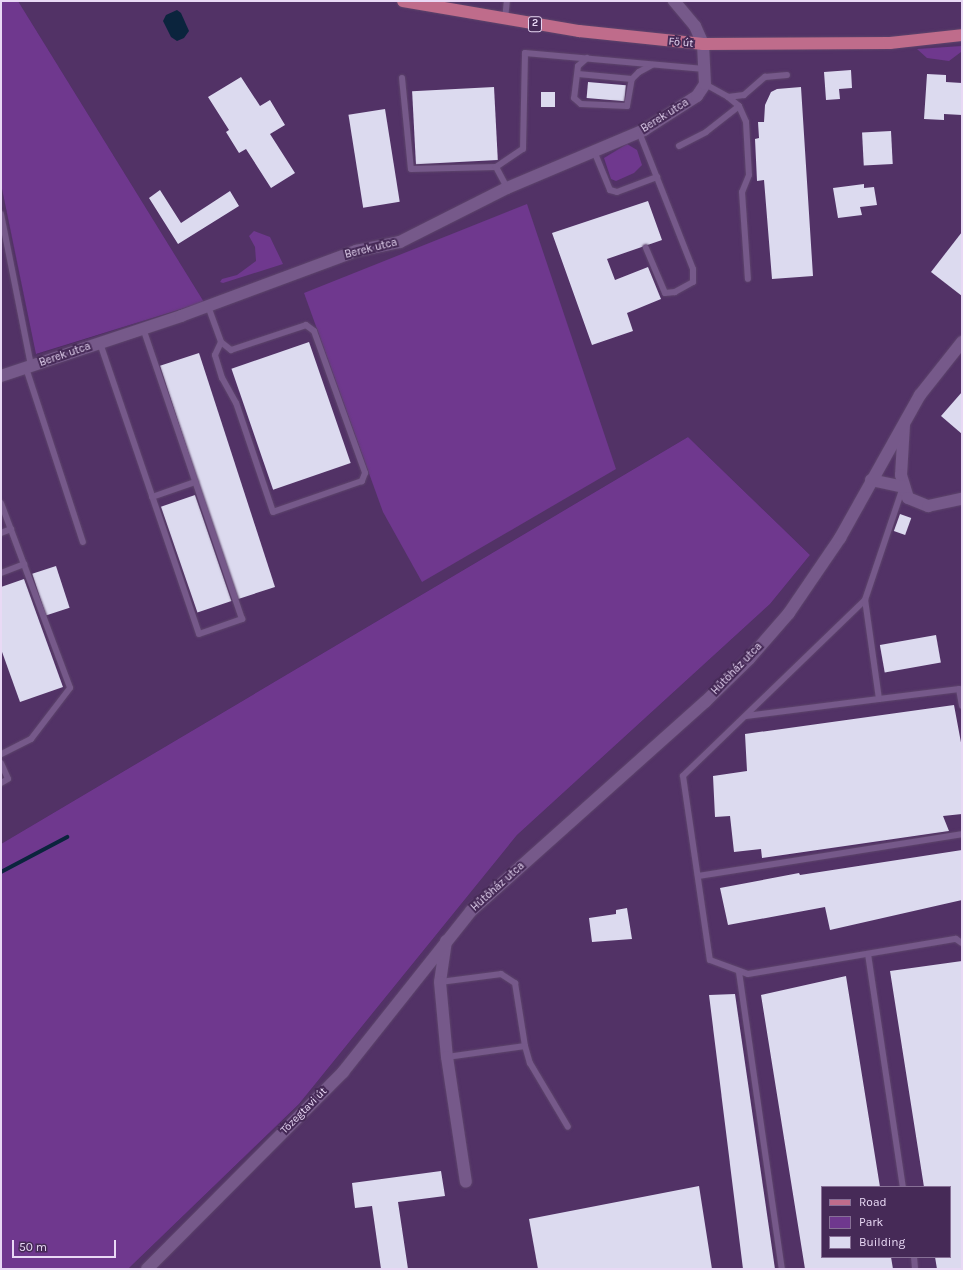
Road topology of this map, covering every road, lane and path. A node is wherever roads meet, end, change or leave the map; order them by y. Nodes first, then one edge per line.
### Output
1 (403, 1) edge
2 (507, 1) edge
3 (674, 1) edge
4 (505, 19) junction
5 (962, 35) edge
6 (703, 44) junction
7 (587, 58) junction
8 (652, 65) junction
9 (704, 70) junction
10 (578, 74) junction
11 (788, 76) dead end
12 (402, 78) dead end
13 (632, 79) junction
14 (705, 84) junction
15 (728, 97) junction
16 (739, 106) junction
17 (639, 132) junction
18 (679, 146) dead end
19 (594, 151) junction
20 (496, 167) junction
21 (657, 177) junction
22 (507, 188) junction
23 (1, 214) edge
24 (646, 248) dead end
25 (748, 279) dead end
26 (208, 306) junction
27 (143, 328) junction
28 (222, 342) junction
29 (100, 343) junction
30 (961, 346) edge
31 (28, 367) junction
32 (1, 376) edge
33 (904, 423) junction
34 (871, 480) junction
35 (195, 482) junction
36 (903, 487) junction
37 (152, 497) junction
38 (962, 499) edge
39 (1, 503) edge
40 (11, 529) junction
41 (1, 533) edge
42 (83, 542) dead end
43 (24, 564) junction
44 (1, 573) edge
45 (865, 600) junction
46 (879, 699) junction
47 (962, 706) edge
48 (746, 716) junction
49 (1, 754) edge
50 (1, 763) edge
51 (1, 783) edge
52 (962, 834) edge
53 (698, 876) junction
54 (447, 940) junction
55 (962, 943) edge
56 (868, 954) junction
57 (739, 972) junction
58 (440, 982) junction
59 (525, 1046) junction
60 (447, 1057) junction
61 (568, 1127) dead end
62 (466, 1182) dead end
63 (903, 1186) edge
64 (914, 1258) edge
65 (147, 1269) edge
66 (782, 1269) edge
67 (915, 1269) edge

1 - 4 main road, Fő út / 2
2 - 4 lane
3 - 6 street
4 - 6 main road, Fő út / 2
5 - 6 main road, Fő út / 2
6 - 9 street
7 - 8 lane
7 - 10 lane
7 - 20 lane
8 - 9 lane
8 - 13 lane
9 - 14 street
10 - 13 lane
10 - 13 lane
11 - 15 lane
12 - 20 lane
14 - 15 lane
14 - 17 street, Berek utca
15 - 16 lane
16 - 18 lane
16 - 25 lane
17 - 19 street, Berek utca
17 - 21 lane
19 - 21 lane
19 - 22 street, Berek utca
20 - 22 lane
21 - 24 lane
22 - 26 street, Berek utca
23 - 31 lane
26 - 27 street, Berek utca
26 - 28 lane
27 - 29 street, Berek utca
27 - 35 lane
28 - 28 lane
29 - 31 street, Berek utca
29 - 37 lane
30 - 33 street, Hűtőház utca
31 - 32 street, Berek utca
31 - 42 lane
33 - 34 street, Hűtőház utca
33 - 36 street
34 - 36 street
34 - 54 street, Hűtőház utca
35 - 37 lane
35 - 37 lane
36 - 38 street
36 - 45 lane
39 - 40 lane
40 - 41 lane
40 - 43 lane
43 - 44 lane
43 - 49 lane
45 - 46 lane
45 - 48 lane
46 - 47 lane
46 - 48 lane
48 - 53 lane
50 - 51 lane
52 - 53 lane
53 - 57 lane
54 - 58 street
54 - 65 street, Tőzegtavi út
55 - 56 lane
56 - 57 lane
56 - 63 lane
57 - 66 lane
58 - 59 lane
58 - 60 street
59 - 60 lane
59 - 61 lane
60 - 62 street
64 - 67 lane

